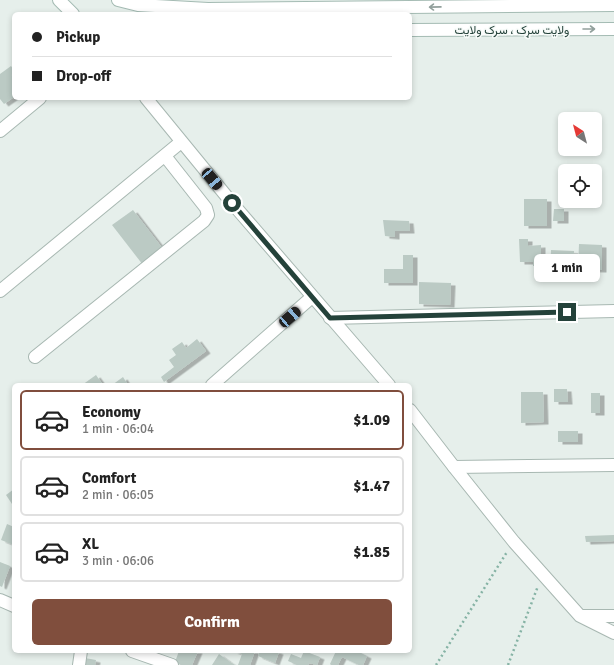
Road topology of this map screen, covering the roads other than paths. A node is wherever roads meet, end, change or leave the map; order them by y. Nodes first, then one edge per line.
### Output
1 (59, 0) edge
2 (118, 0) edge
3 (614, 6) edge
4 (71, 12) edge
5 (208, 12) edge
6 (614, 29) edge
7 (412, 30) edge
8 (38, 100) edge
9 (148, 100) edge
10 (0, 131) edge
11 (181, 142) junction
12 (165, 156) junction
13 (0, 291) edge
14 (312, 297) junction
15 (614, 311) edge
16 (330, 318) junction
17 (35, 357) dead end
18 (214, 383) edge
19 (387, 383) edge
20 (412, 413) edge
21 (614, 465) edge
22 (454, 467) junction
23 (0, 600) edge
24 (12, 605) edge
25 (580, 616) junction
26 (614, 616) edge
27 (614, 634) edge
28 (81, 653) edge
29 (138, 653) edge
30 (79, 665) edge
31 (172, 665) edge

1 - 4 street
2 - 5 street, ولایت سړک ، سرک ولایت
3 -> 5 street, ولایت سړک ، سرک ولایت
7 -> 6 street, ولایت سړک ، سرک ولایت
8 - 10 street
9 - 11 street
11 - 12 street
11 - 14 street
12 - 13 street
12 - 17 street
14 - 16 street
14 - 18 street
15 - 16 street
16 - 19 street
20 - 22 street
21 - 22 street
22 - 25 street
23 - 24 street
25 - 26 street
25 - 27 street
28 - 30 street
29 - 31 street

